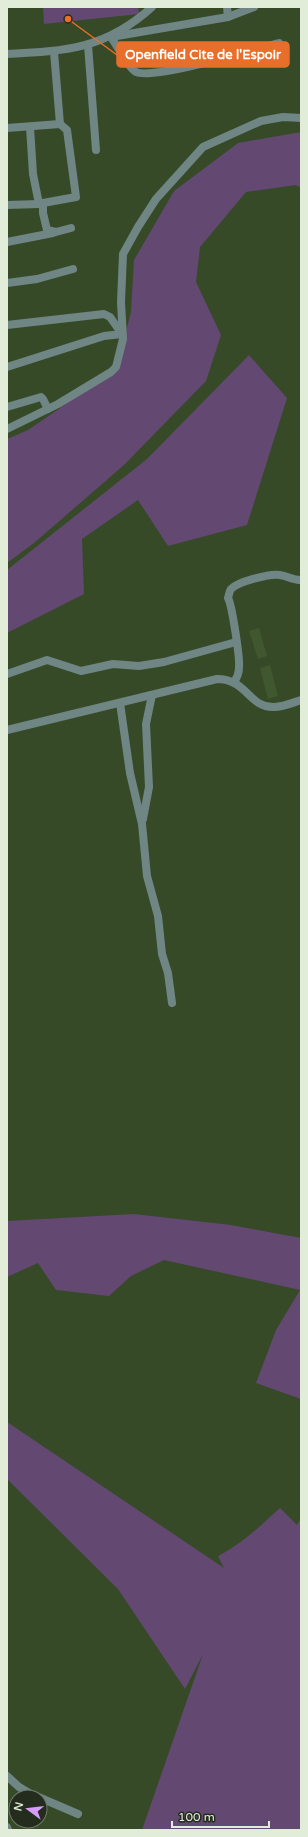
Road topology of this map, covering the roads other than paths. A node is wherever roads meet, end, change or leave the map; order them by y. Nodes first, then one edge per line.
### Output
1 (152, 7) edge
2 (227, 7) edge
3 (254, 7) edge
4 (228, 17) junction
5 (111, 37) junction
6 (279, 43) dead end
7 (88, 45) junction
8 (54, 52) junction
9 (7, 54) edge
10 (301, 118) edge
11 (60, 124) junction
12 (30, 127) junction
13 (7, 128) edge
14 (96, 150) dead end
15 (41, 203) junction
16 (7, 205) edge
17 (71, 228) dead end
18 (56, 232) junction
19 (7, 242) edge
20 (73, 269) dead end
21 (7, 283) edge
22 (7, 325) edge
23 (122, 334) junction
24 (7, 367) edge
25 (7, 407) edge
26 (48, 409) junction
27 (7, 429) edge
28 (301, 580) edge
29 (236, 642) junction
30 (7, 674) edge
31 (234, 682) junction
32 (152, 695) junction
33 (301, 700) edge
34 (120, 703) junction
35 (7, 730) edge
36 (142, 824) junction
37 (172, 1003) dead end
38 (7, 1776) edge
39 (78, 1814) dead end
40 (7, 1827) edge
41 (8, 1830) edge

1 - 5 street
2 - 4 street
3 - 4 street
4 - 5 street
5 - 6 street
5 - 7 street
7 - 8 street
7 - 14 street
8 - 9 street
8 - 11 street
10 - 23 street
11 - 12 street
11 - 15 street
12 - 13 street
12 - 15 street
15 - 16 street
15 - 18 street
17 - 18 street
18 - 19 street
20 - 21 street
22 - 23 street
23 - 24 street
23 - 26 street
25 - 26 street
26 - 27 street
28 - 29 street
29 - 30 street
29 - 31 street
31 - 32 street
31 - 33 street
32 - 34 street
32 - 36 street
34 - 35 street
34 - 36 street
36 - 37 street
38 - 39 street
40 - 41 street

